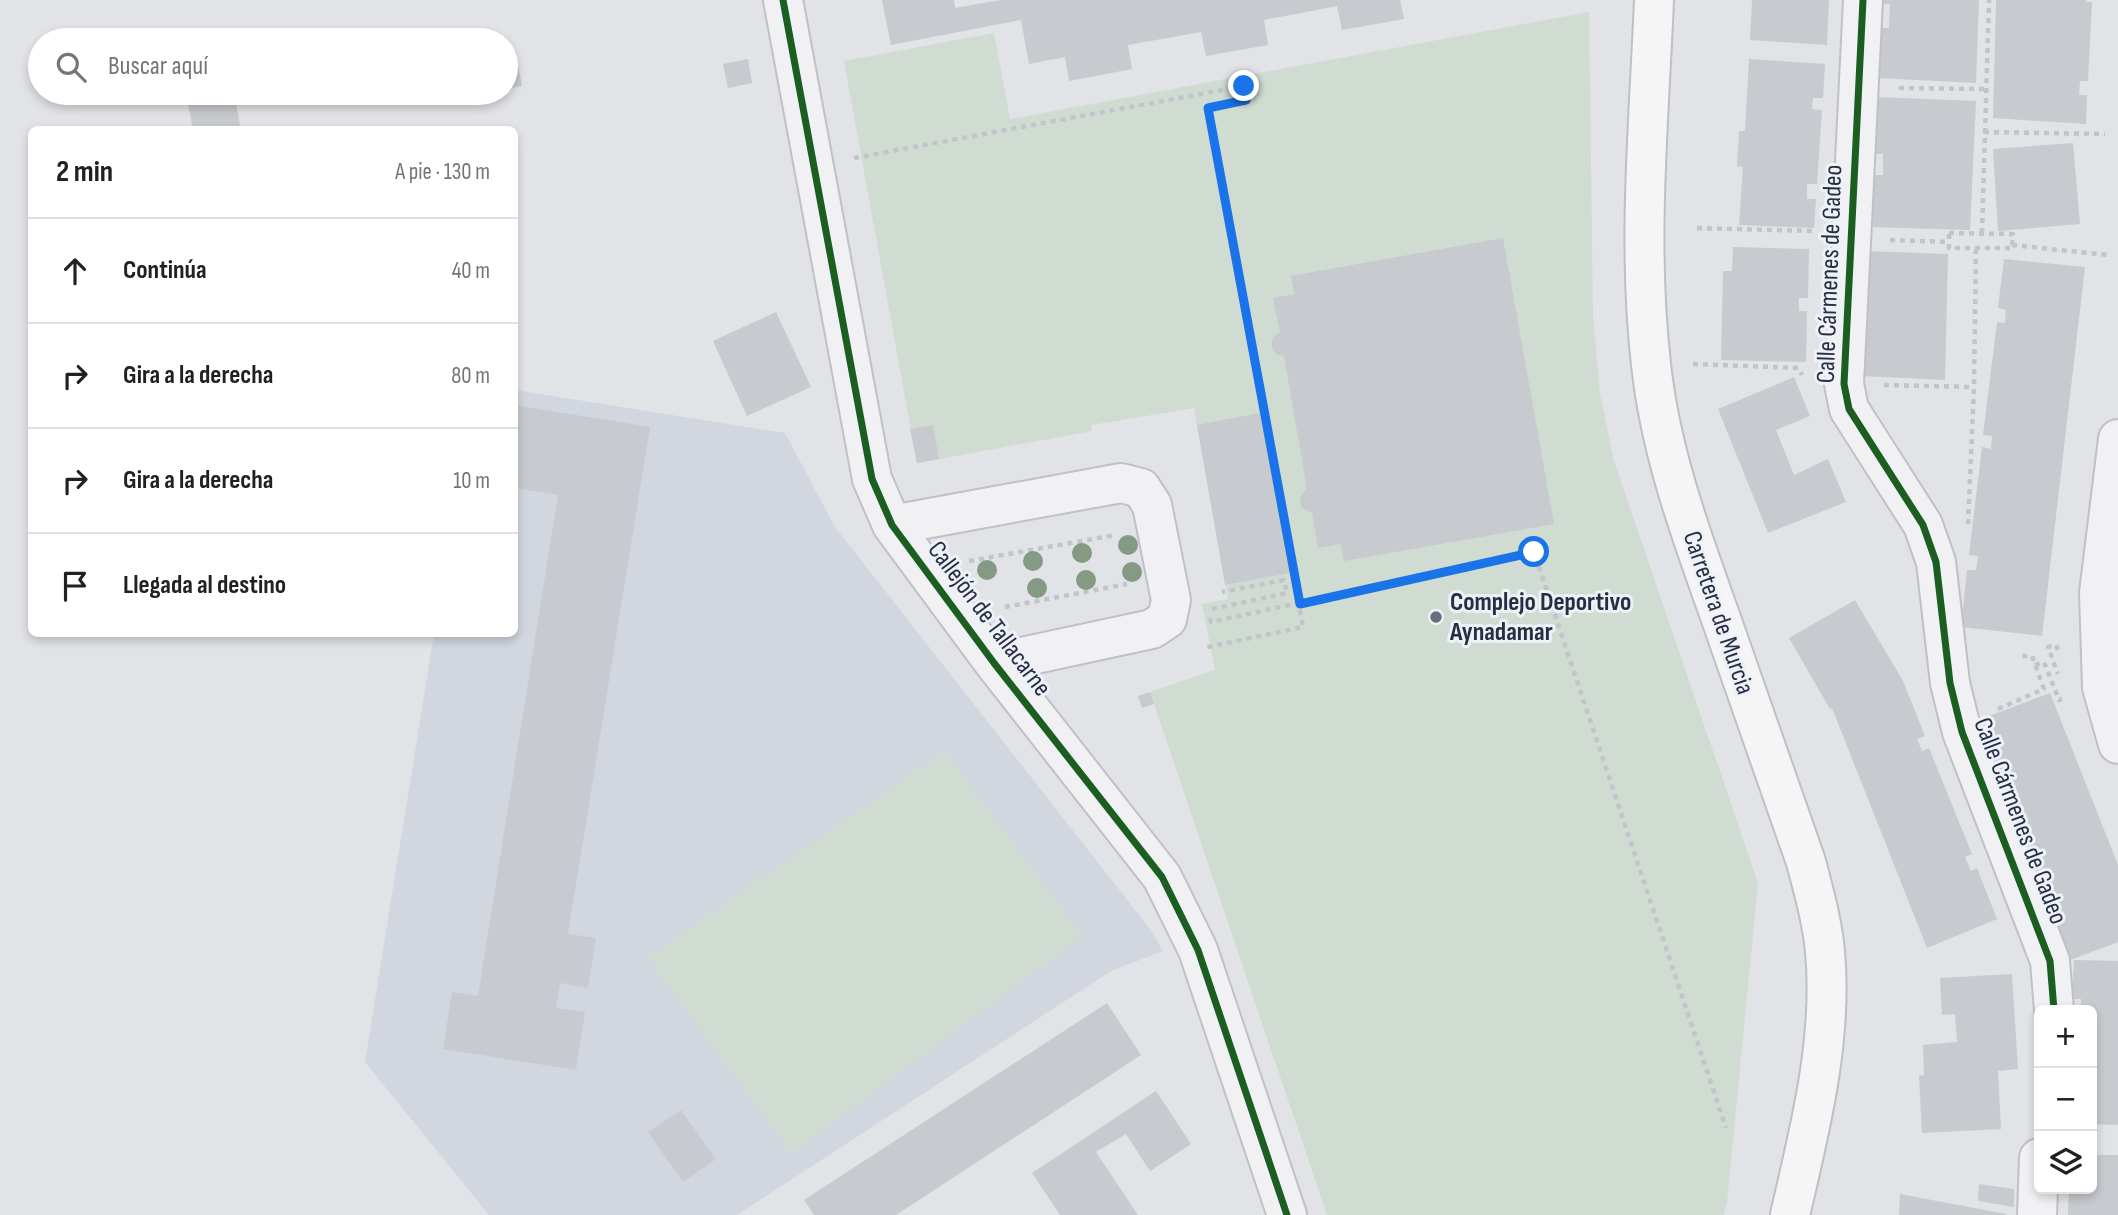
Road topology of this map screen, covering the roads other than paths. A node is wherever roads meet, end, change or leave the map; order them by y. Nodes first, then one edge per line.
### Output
1 (783, 0) edge
2 (1654, 0) edge
3 (1863, 0) edge
4 (2118, 439) edge
5 (892, 525) junction
6 (994, 663) junction
7 (2118, 744) edge
8 (2054, 1005) edge
9 (2038, 1194) edge
10 (1287, 1215) edge
11 (1790, 1215) edge
12 (2037, 1215) edge

1 - 5 street, Callejón de Tallacarne
2 - 11 main road, Carretera de Murcia
3 - 8 street, Calle Cármenes de Gadeo
4 - 7 street
5 - 6 street, Callejón de Tallacarne
5 - 6 street, Callejón de Tallacarne
6 - 10 street, Callejón de Tallacarne
9 - 12 street

